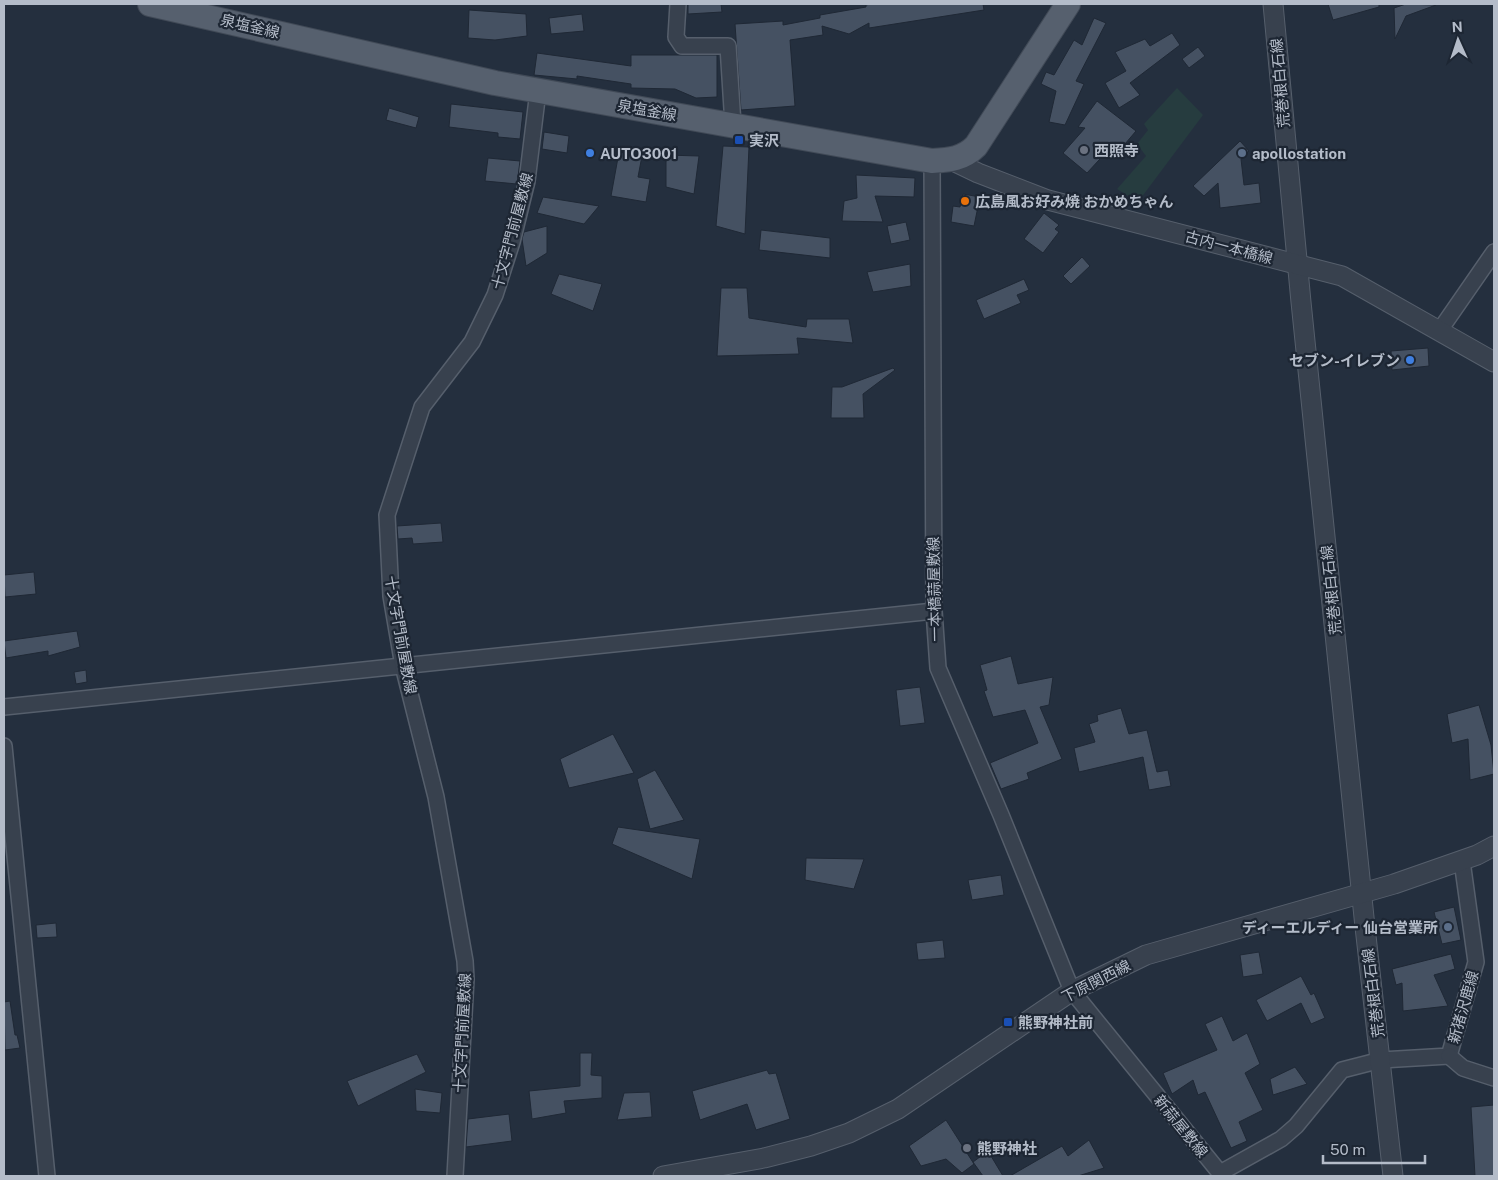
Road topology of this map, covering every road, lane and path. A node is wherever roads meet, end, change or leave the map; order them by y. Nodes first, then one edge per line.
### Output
1 (150, 4) edge
2 (678, 4) edge
3 (1068, 4) edge
4 (1273, 4) edge
5 (538, 91) junction
6 (733, 125) junction
7 (941, 160) junction
8 (1494, 252) edge
9 (1298, 265) junction
10 (1440, 330) junction
11 (1494, 362) edge
12 (934, 610) junction
13 (403, 666) junction
14 (4, 707) edge
15 (4, 746) edge
16 (1494, 846) edge
17 (1462, 861) junction
18 (1362, 893) junction
19 (1072, 991) junction
20 (1449, 1056) junction
21 (1381, 1060) junction
22 (1494, 1078) edge
23 (1217, 1174) edge
24 (47, 1176) edge
25 (454, 1176) edge
26 (663, 1176) edge
27 (1394, 1176) edge

1 - 5 main road, 泉塩釜線
2 - 6 street
3 - 7 main road
4 - 9 street, 荒巻根白石線
5 - 6 main road, 泉塩釜線
5 - 13 street, 十文字門前屋敷線
6 - 7 main road, 泉塩釜線
7 - 9 street, 古内一本橋線
7 - 12 street, 一本橋蒜屋敷線
8 - 10 street
9 - 10 street, 古内一本橋線
9 - 18 street, 荒巻根白石線
10 - 11 street, 古内一本橋線
12 - 13 street
12 - 19 street, 一本橋蒜屋敷線
13 - 14 street
13 - 25 street, 十文字門前屋敷線
15 - 24 street
16 - 17 street, 下原関西線
17 - 18 street, 下原関西線
17 - 20 street, 新猪沢鹿線
18 - 19 street, 下原関西線
18 - 21 street, 荒巻根白石線
19 - 23 street, 新蒜屋敷線
19 - 26 street, 下原関西線
20 - 21 street, 新猪沢鹿線
20 - 22 street
21 - 23 street, 新蒜屋敷線
21 - 27 street, 荒巻根白石線

